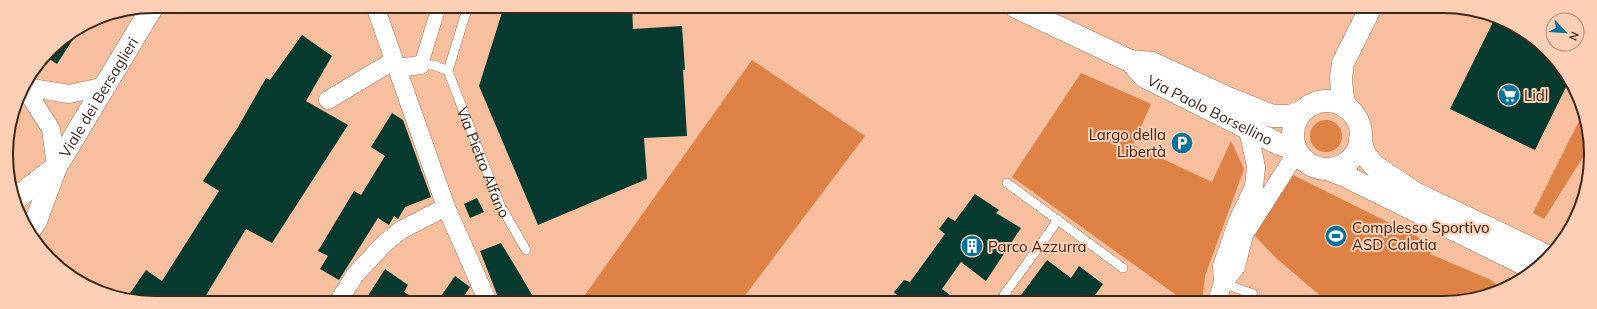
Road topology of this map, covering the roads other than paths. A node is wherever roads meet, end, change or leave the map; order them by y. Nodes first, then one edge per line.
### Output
1 (149, 13) edge
2 (377, 13) edge
3 (437, 13) edge
4 (466, 13) edge
5 (1029, 13) edge
6 (1368, 13) edge
7 (1130, 61) junction
8 (392, 64) junction
9 (421, 65) junction
10 (448, 71) junction
11 (106, 86) junction
12 (30, 88) edge
13 (28, 93) edge
14 (328, 100) dead end
15 (1345, 107) junction
16 (1302, 112) junction
17 (1246, 128) junction
18 (1360, 139) junction
19 (1296, 151) junction
20 (56, 167) junction
21 (1327, 169) junction
22 (1007, 183) dead end
23 (20, 196) edge
24 (446, 207) junction
25 (1058, 220) junction
26 (33, 226) edge
27 (526, 250) dead end
28 (1543, 254) edge
29 (1529, 267) edge
30 (1123, 268) dead end
31 (1223, 283) junction
32 (1253, 294) dead end
33 (342, 296) edge
34 (485, 296) edge
35 (1003, 296) edge
36 (1218, 296) edge

1 - 11 main road, Viale dei Bersaglieri
2 - 8 street
3 - 9 street
4 - 10 lane
5 - 7 main road, Via Paolo Borsellino
6 - 15 main road
7 - 16 main road, Via Paolo Borsellino
7 - 17 main road, Via Paolo Borsellino
8 - 9 street
8 - 14 street
8 - 24 street
9 - 10 lane
10 - 27 lane, Via Pietro Alfano
11 - 12 street
11 - 20 main road, Viale dei Bersaglieri
13 - 20 street
15 - 16 main road
15 - 18 main road
16 - 19 main road
17 - 19 main road, Via Paolo Borsellino
17 - 31 street
18 - 21 main road
18 - 28 main road
19 - 21 main road
19 - 31 street
20 - 23 main road, Viale dei Bersaglieri
20 - 26 main road, Viale dei Bersaglieri
21 - 29 main road
22 - 25 lane
24 - 33 street
24 - 34 street
25 - 30 lane
25 - 35 lane
31 - 32 lane
31 - 36 street

